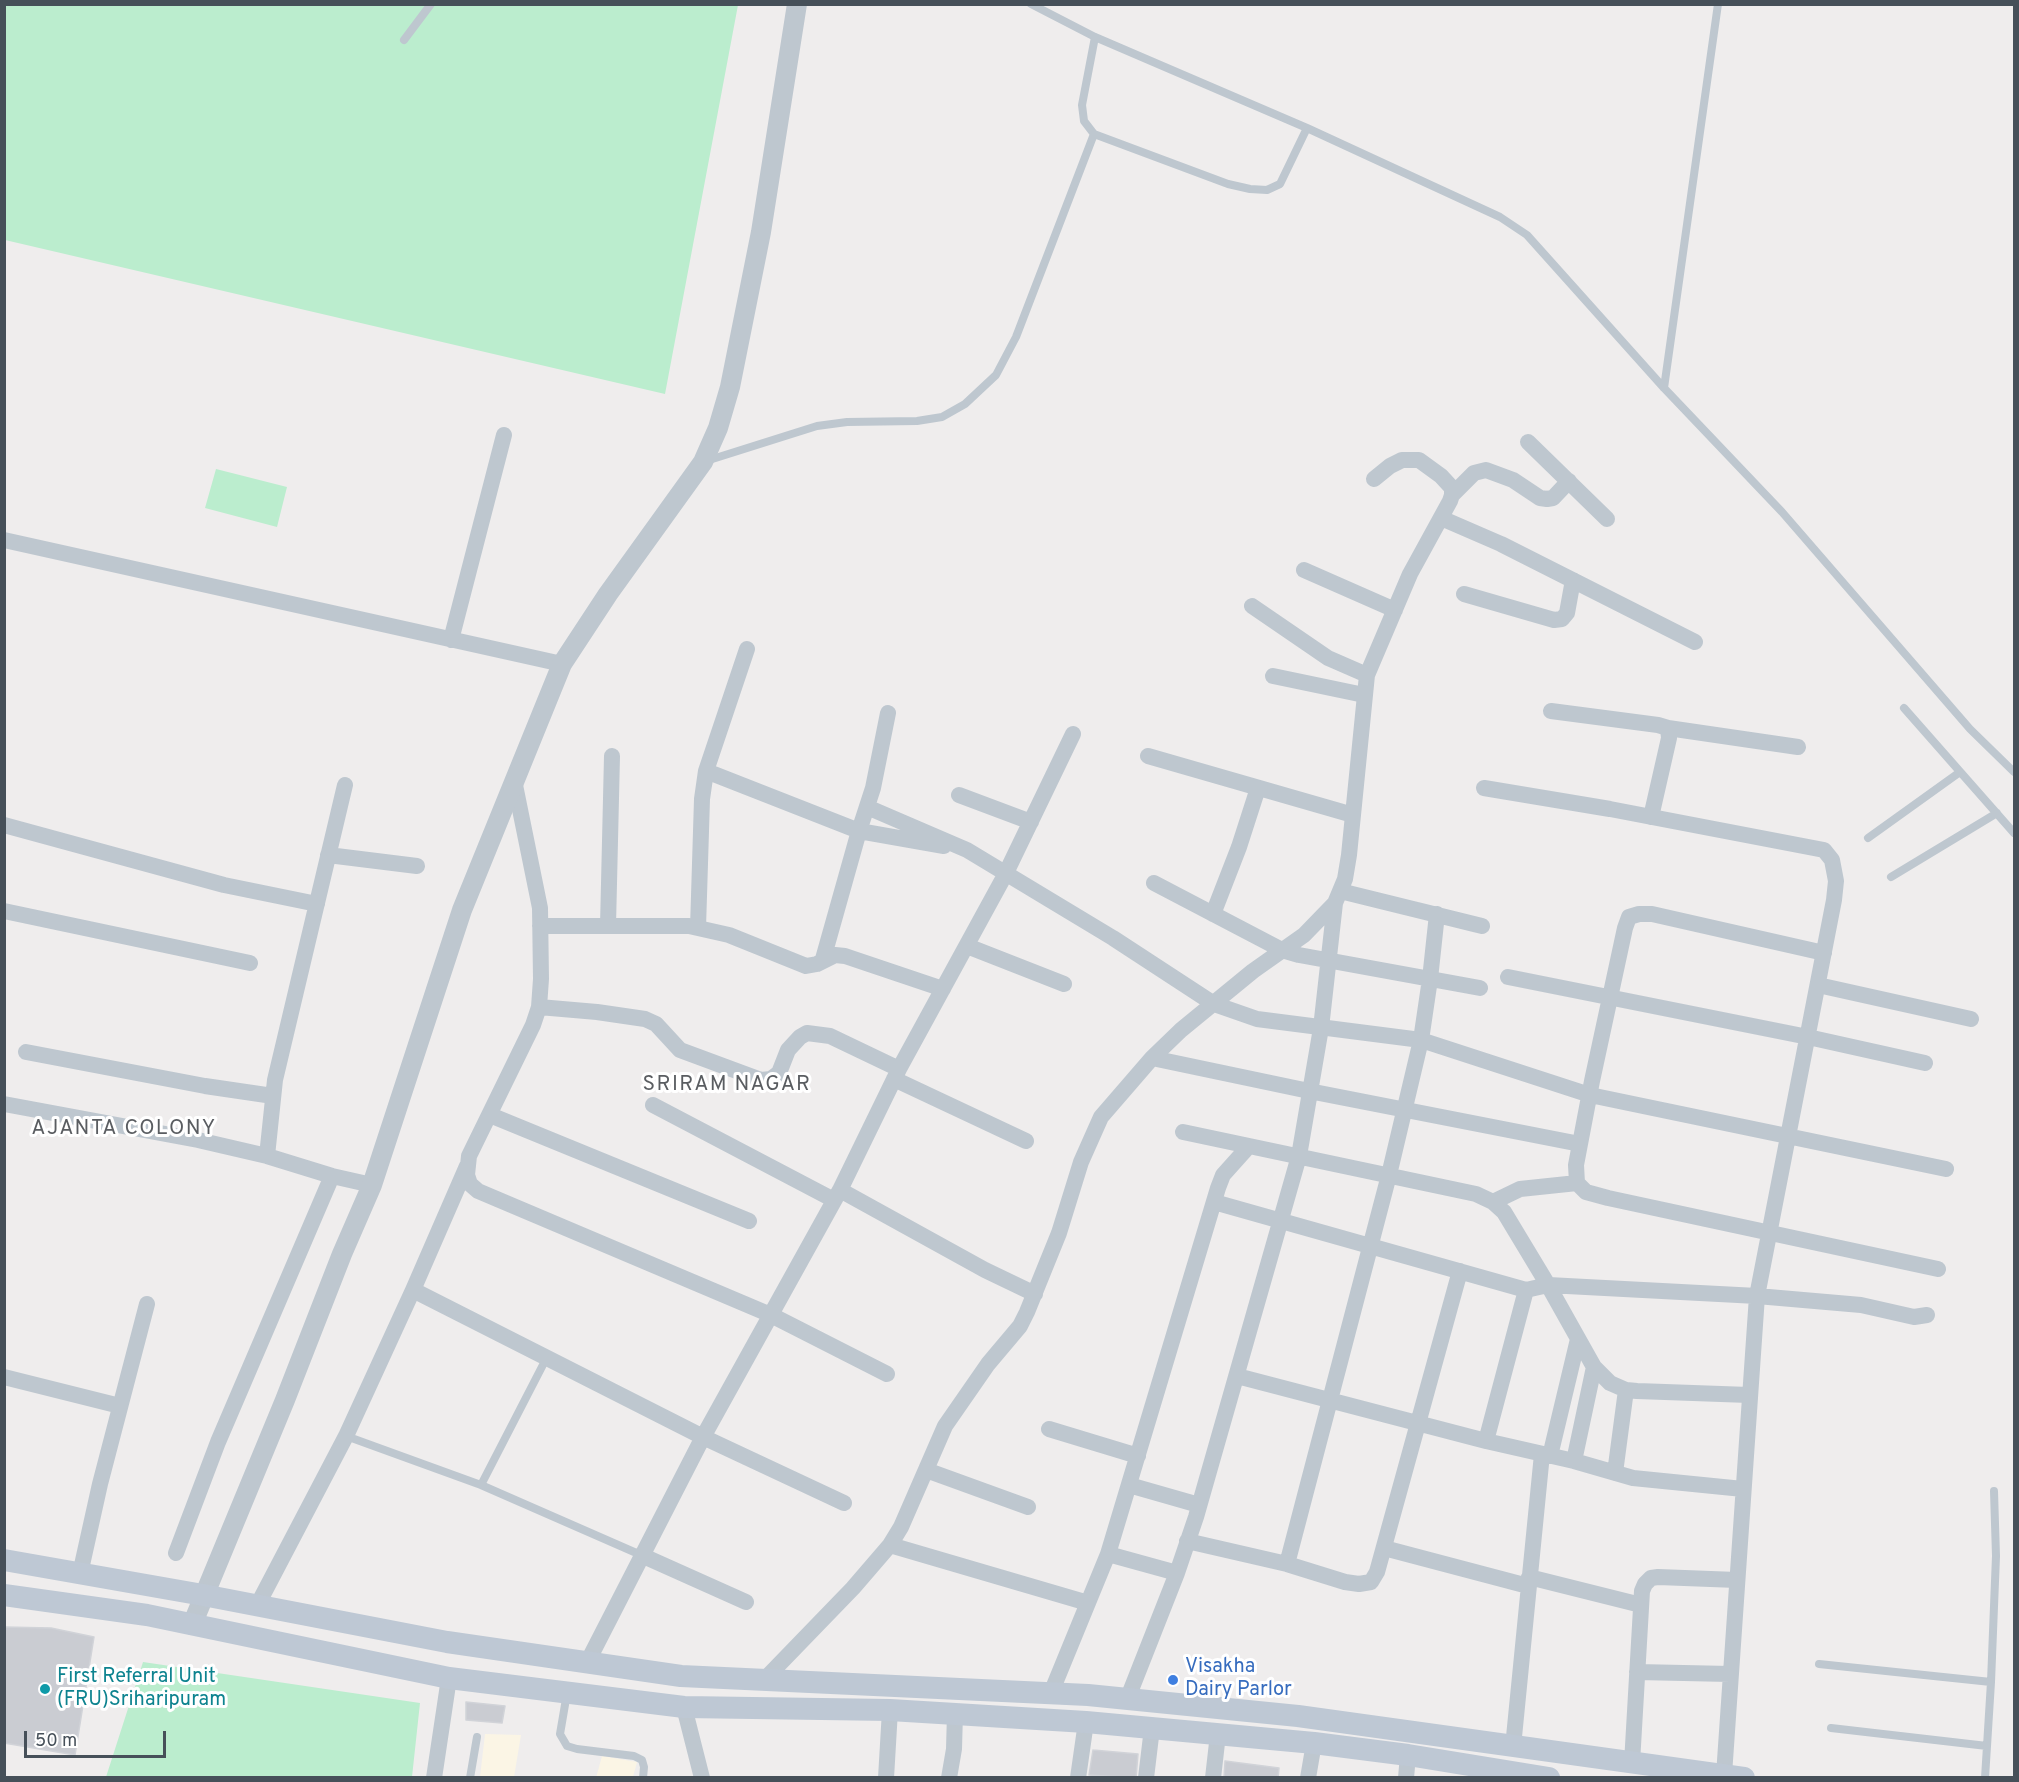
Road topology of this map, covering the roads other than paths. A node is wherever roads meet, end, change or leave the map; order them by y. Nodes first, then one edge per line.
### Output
1 (431, 4) edge
2 (797, 4) edge
3 (1031, 4) edge
4 (1718, 4) edge
5 (1095, 37) junction
6 (404, 40) dead end
7 (1307, 128) junction
8 (1094, 134) junction
9 (1664, 388) junction
10 (504, 435) dead end
11 (1528, 442) dead end
12 (703, 462) junction
13 (1374, 479) dead end
14 (1569, 482) junction
15 (1452, 495) junction
16 (1441, 518) junction
17 (1607, 519) dead end
18 (4, 540) edge
19 (1304, 570) dead end
20 (1573, 580) junction
21 (1464, 594) dead end
22 (1252, 606) dead end
23 (1395, 610) junction
24 (451, 640) junction
25 (1695, 642) dead end
26 (747, 649) dead end
27 (562, 664) junction
28 (1367, 675) junction
29 (1273, 676) dead end
30 (1364, 695) junction
31 (1904, 708) dead end
32 (1551, 711) dead end
33 (888, 713) dead end
34 (1668, 728) junction
35 (1073, 734) dead end
36 (1798, 747) dead end
37 (612, 756) dead end
38 (1148, 756) dead end
39 (706, 771) junction
40 (1960, 772) junction
41 (2014, 772) edge
42 (514, 780) junction
43 (345, 785) dead end
44 (1258, 788) junction
45 (1484, 788) dead end
46 (959, 795) dead end
47 (867, 807) junction
48 (1996, 813) junction
49 (1353, 815) junction
50 (1651, 817) junction
51 (1031, 822) junction
52 (5, 826) edge
53 (859, 831) junction
54 (2014, 833) edge
55 (1868, 838) dead end
56 (967, 850) junction
57 (328, 855) junction
58 (417, 867) dead end
59 (1005, 875) junction
60 (1891, 877) dead end
61 (1154, 883) dead end
62 (1338, 897) junction
63 (317, 904) junction
64 (4, 911) edge
65 (1213, 914) junction
66 (1437, 914) junction
67 (540, 926) junction
68 (608, 926) junction
69 (1482, 926) dead end
70 (698, 927) junction
71 (967, 946) junction
72 (1282, 950) junction
73 (1824, 953) junction
74 (823, 959) junction
75 (1330, 961) junction
76 (250, 963) dead end
77 (1508, 977) dead end
78 (1431, 979) junction
79 (1064, 984) dead end
80 (1818, 985) junction
81 (1480, 988) dead end
82 (943, 989) junction
83 (1610, 997) junction
84 (1214, 1004) junction
85 (539, 1007) junction
86 (1971, 1018) dead end
87 (1321, 1028) junction
88 (1808, 1037) junction
89 (1421, 1040) junction
90 (26, 1052) dead end
91 (1152, 1058) junction
92 (1925, 1063) dead end
93 (897, 1074) junction
94 (1309, 1091) junction
95 (1590, 1095) junction
96 (273, 1096) junction
97 (4, 1104) edge
98 (653, 1105) dead end
99 (1404, 1110) junction
100 (490, 1115) junction
101 (1183, 1132) dead end
102 (1788, 1136) junction
103 (1026, 1141) dead end
104 (1580, 1144) junction
105 (1249, 1146) junction
106 (267, 1156) junction
107 (1299, 1156) junction
108 (467, 1166) junction
109 (1946, 1169) dead end
110 (1389, 1175) junction
111 (332, 1176) junction
112 (1577, 1183) junction
113 (372, 1185) junction
114 (837, 1195) junction
115 (1214, 1202) junction
116 (1493, 1202) junction
117 (749, 1221) dead end
118 (1282, 1221) junction
119 (1770, 1232) junction
120 (1371, 1246) junction
121 (1938, 1269) dead end
122 (1461, 1272) junction
123 (1548, 1285) junction
124 (413, 1290) junction
125 (1526, 1290) junction
126 (1035, 1294) junction
127 (1757, 1296) junction
128 (147, 1304) dead end
129 (771, 1315) junction
130 (1927, 1315) dead end
131 (1578, 1339) junction
132 (547, 1357) junction
133 (1593, 1367) junction
134 (887, 1374) dead end
135 (1237, 1376) junction
136 (4, 1377) edge
137 (1626, 1390) junction
138 (1749, 1395) junction
139 (1330, 1401) junction
140 (120, 1406) junction
141 (1418, 1423) junction
142 (1049, 1429) dead end
143 (346, 1436) junction
144 (703, 1437) junction
145 (1486, 1441) junction
146 (1546, 1455) junction
147 (1138, 1456) junction
148 (1574, 1461) junction
149 (926, 1470) junction
150 (1615, 1473) junction
151 (481, 1485) junction
152 (1129, 1485) junction
153 (1743, 1489) junction
154 (1994, 1491) dead end
155 (844, 1503) dead end
156 (1199, 1505) junction
157 (1028, 1507) dead end
158 (1187, 1541) junction
159 (890, 1545) junction
160 (1383, 1548) junction
161 (176, 1553) dead end
162 (1108, 1554) junction
163 (641, 1555) junction
164 (4, 1560) edge
165 (1287, 1564) junction
166 (1177, 1573) junction
167 (80, 1574) junction
168 (1737, 1580) junction
169 (1528, 1582) junction
170 (4, 1595) edge
171 (204, 1595) junction
172 (746, 1602) dead end
173 (1088, 1603) junction
174 (1641, 1605) junction
175 (257, 1606) junction
176 (192, 1625) junction
177 (587, 1663) junction
178 (1819, 1664) dead end
179 (1637, 1672) junction
180 (1730, 1674) junction
181 (449, 1678) junction
182 (774, 1681) junction
183 (1991, 1682) junction
184 (567, 1692) junction
185 (1051, 1693) junction
186 (1088, 1695) junction
187 (1127, 1700) junction
188 (684, 1707) junction
189 (786, 1707) junction
190 (890, 1710) junction
191 (955, 1713) junction
192 (1086, 1722) junction
193 (1152, 1728) junction
194 (1831, 1728) dead end
195 (1218, 1734) junction
196 (477, 1737) dead end
197 (1314, 1743) junction
198 (1988, 1746) junction
199 (1513, 1747) junction
200 (1632, 1763) junction
201 (1407, 1766) edge
202 (1509, 1774) edge
203 (1734, 1776) edge
204 (434, 1778) edge
205 (470, 1778) edge
206 (643, 1778) edge
207 (702, 1778) edge
208 (886, 1778) edge
209 (949, 1778) edge
210 (1078, 1778) edge
211 (1146, 1778) edge
212 (1214, 1778) edge
213 (1308, 1778) edge
214 (1549, 1778) edge
215 (1985, 1778) edge

1 - 6 lane
2 - 12 street
3 - 5 lane
4 - 9 lane
5 - 7 lane
5 - 8 lane
7 - 8 lane
7 - 9 lane
8 - 12 lane
9 - 41 lane
10 - 24 street
11 - 14 street
12 - 27 street
13 - 15 street
14 - 15 street
14 - 17 street
15 - 16 street
16 - 20 street
16 - 23 street
18 - 24 street
19 - 23 street
20 - 21 street
20 - 25 street
22 - 28 street
23 - 28 street
24 - 27 street
26 - 39 street
27 - 42 street
28 - 30 street
29 - 30 street
30 - 49 street
31 - 40 lane
32 - 34 street
33 - 47 street
34 - 36 street
34 - 50 street
35 - 51 street
37 - 68 street
38 - 44 street
39 - 53 street
39 - 70 street
40 - 48 lane
40 - 55 lane
42 - 67 street
42 - 113 street
43 - 57 street
44 - 49 street
44 - 65 street
45 - 50 street
46 - 51 street
47 - 53 street
47 - 56 street
48 - 54 lane
48 - 60 lane
49 - 62 street
50 - 73 street
51 - 59 street
52 - 63 street
53 - 56 street
53 - 74 street
56 - 59 street
57 - 58 street
57 - 63 street
59 - 71 street
59 - 84 street
61 - 65 street
62 - 66 street
62 - 72 street
62 - 75 street
63 - 96 street
64 - 76 street
65 - 72 street
66 - 69 street
66 - 78 street
67 - 68 street
67 - 85 street
68 - 70 street
70 - 74 street
71 - 79 street
71 - 82 street
72 - 75 street
72 - 84 street
73 - 80 street
73 - 83 street
74 - 82 street
75 - 78 street
75 - 87 street
77 - 83 street
78 - 81 street
78 - 89 street
80 - 86 street
80 - 88 street
82 - 93 street
83 - 88 street
83 - 95 street
84 - 87 street
84 - 91 street
85 - 93 street
85 - 100 street
87 - 89 street
87 - 94 street
88 - 92 street
88 - 102 street
89 - 95 street
89 - 99 street
90 - 96 street
91 - 94 street
91 - 126 street
93 - 103 street
93 - 114 street
94 - 99 street
94 - 107 street
95 - 102 street
95 - 104 street
96 - 106 street
97 - 106 street
98 - 114 street
99 - 104 street
99 - 110 street
100 - 108 street
100 - 117 street
101 - 105 street
102 - 109 street
102 - 119 street
104 - 112 street
105 - 107 street
105 - 115 street
106 - 111 street
107 - 110 street
107 - 118 street
108 - 124 street
108 - 129 street
110 - 116 street
110 - 120 street
111 - 113 street
111 - 161 street
112 - 116 street
112 - 119 street
113 - 171 street
114 - 126 street
114 - 129 street
115 - 118 street
115 - 147 street
116 - 123 street
118 - 120 street
118 - 135 street
119 - 121 street
119 - 127 street
120 - 122 street
120 - 139 street
122 - 125 street
122 - 141 street
123 - 125 street
123 - 127 street
123 - 131 street
124 - 132 street
124 - 143 street
125 - 145 street
126 - 149 street
127 - 130 street
127 - 138 street
128 - 140 street
129 - 134 street
129 - 144 street
131 - 133 street
131 - 146 street
132 - 144 street
132 - 151 lane
133 - 137 street
133 - 148 street
135 - 139 street
135 - 156 street
136 - 140 street
137 - 138 street
137 - 150 street
138 - 153 street
139 - 141 street
139 - 165 street
140 - 167 street
141 - 145 street
141 - 160 street
142 - 147 street
143 - 151 lane
143 - 175 street
144 - 155 street
144 - 163 street
145 - 146 street
146 - 148 street
146 - 169 street
147 - 152 street
148 - 150 street
149 - 157 street
149 - 159 street
150 - 153 street
151 - 163 lane
152 - 156 street
152 - 162 street
153 - 168 street
154 - 183 lane
156 - 158 street
158 - 165 street
158 - 166 street
159 - 173 street
159 - 182 street
160 - 165 street
160 - 169 street
162 - 166 street
162 - 173 street
163 - 172 street
163 - 177 street
164 - 167 main road
166 - 187 street
167 - 171 main road
168 - 174 street
168 - 180 street
169 - 174 street
169 - 199 street
170 - 176 main road
171 - 175 main road
171 - 176 street
173 - 185 street
174 - 179 street
175 - 177 main road
176 - 181 main road
177 - 182 main road
178 - 183 lane
179 - 180 street
179 - 200 street
180 - 203 street
181 - 184 main road
181 - 204 street
182 - 185 main road
182 - 189 street
183 - 198 lane
184 - 188 main road
184 - 206 lane
185 - 186 main road
186 - 187 main road
186 - 192 street
187 - 199 main road
188 - 189 main road
188 - 207 street
189 - 190 main road
190 - 191 main road
190 - 208 street
191 - 192 main road
191 - 209 street
192 - 193 main road
192 - 210 street
193 - 195 main road
193 - 211 street
194 - 198 lane
195 - 197 main road
195 - 212 street
196 - 205 lane
197 - 201 main road
197 - 213 street
198 - 215 lane
199 - 200 main road
200 - 203 main road
201 - 202 main road
202 - 214 main road

